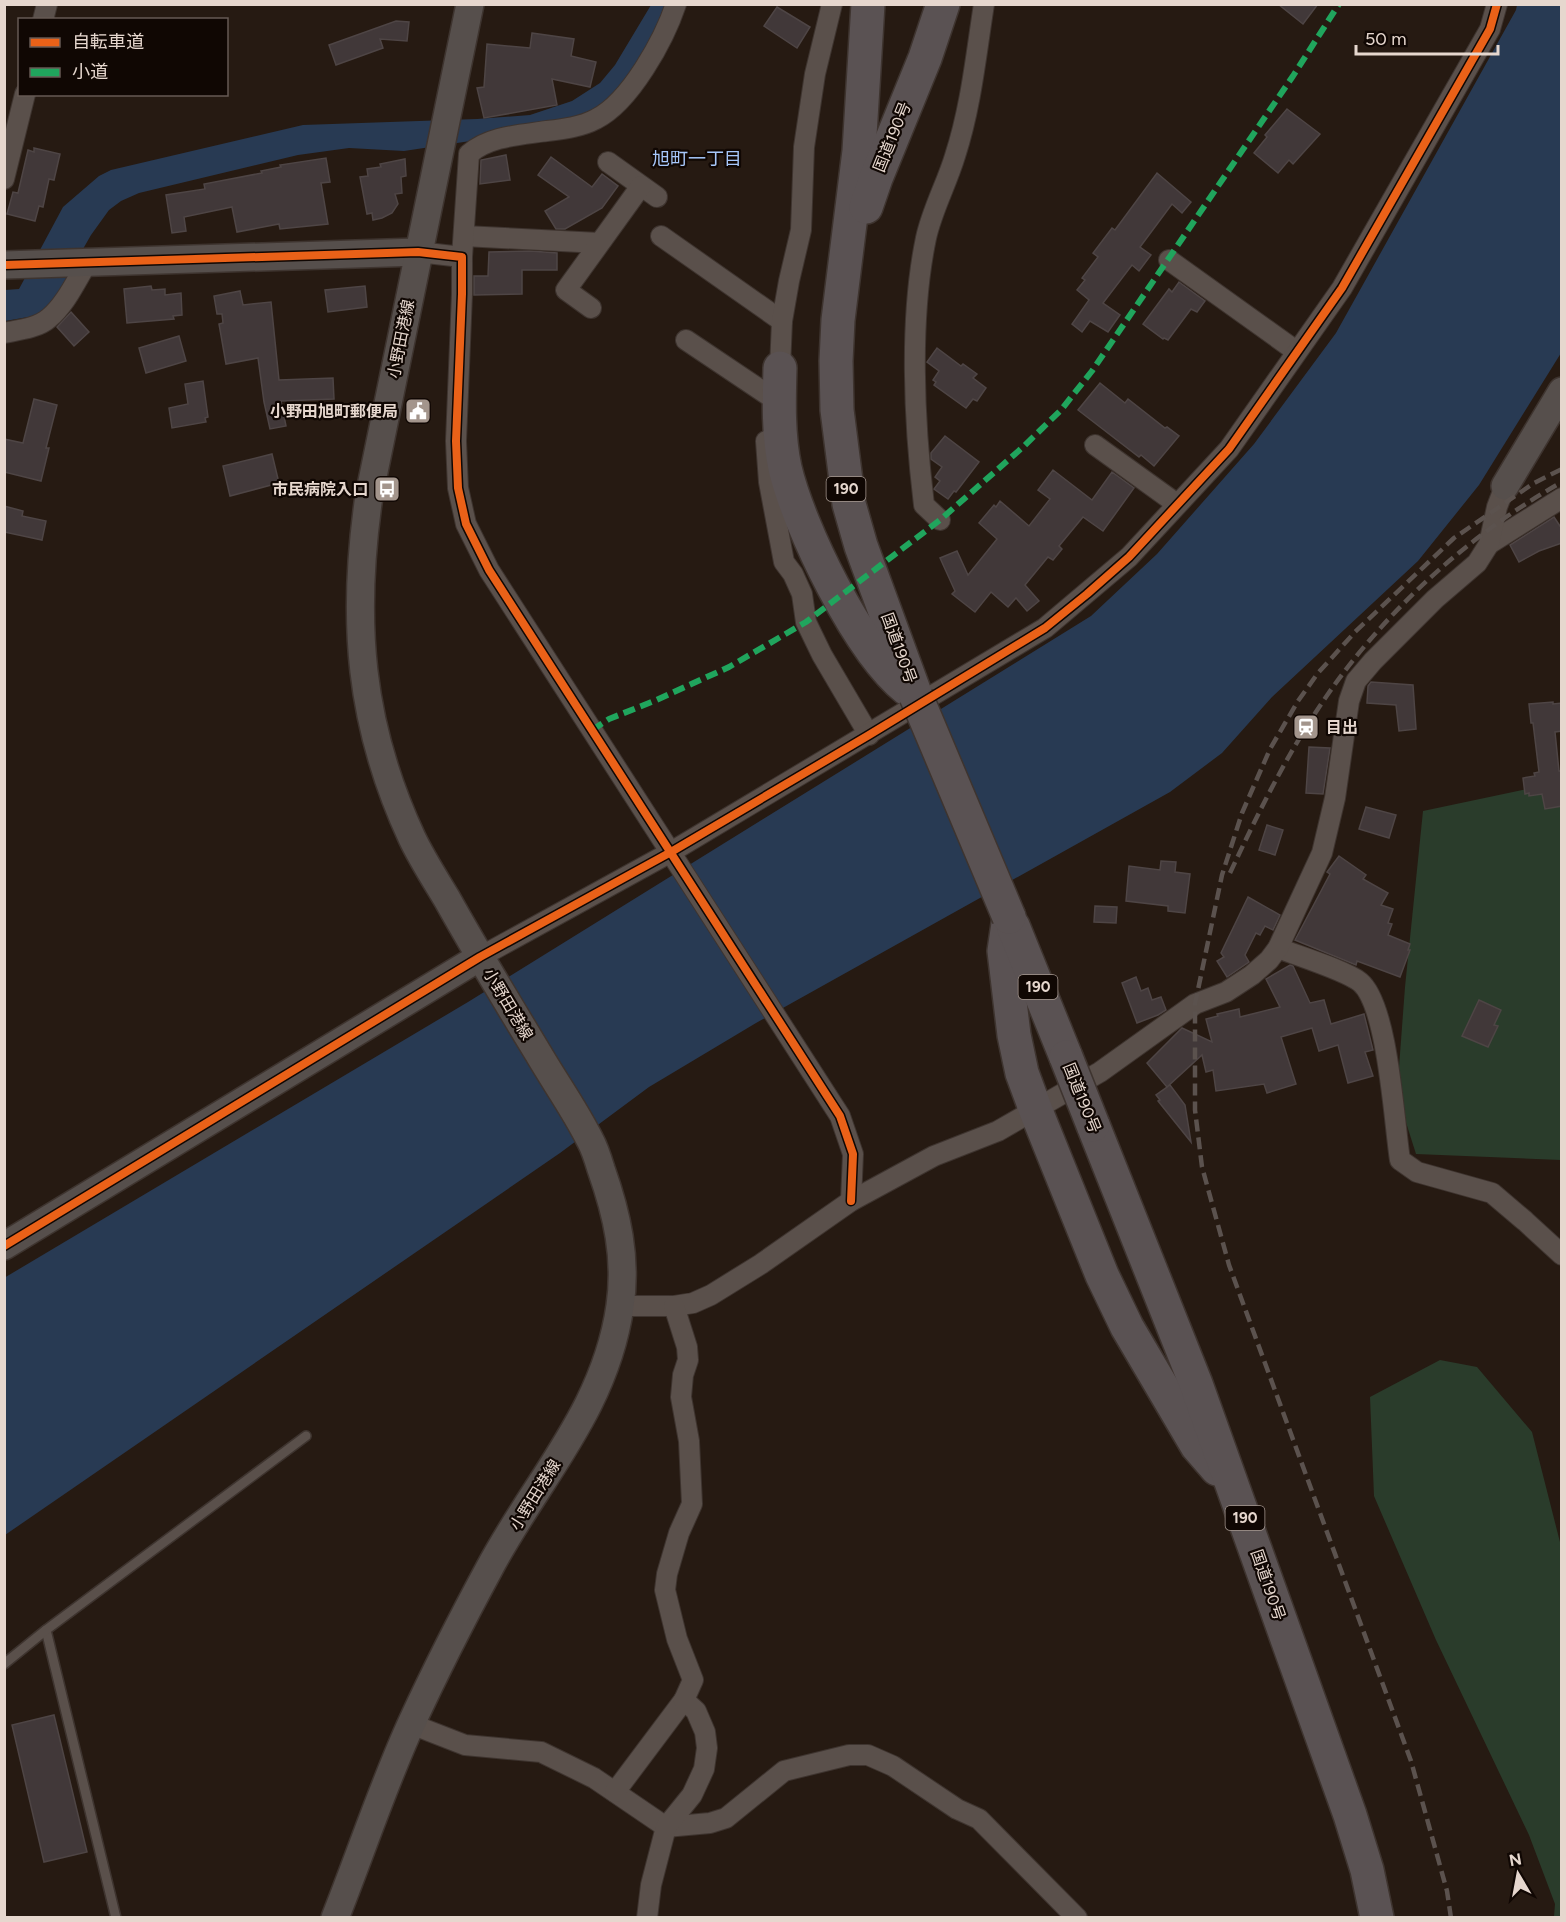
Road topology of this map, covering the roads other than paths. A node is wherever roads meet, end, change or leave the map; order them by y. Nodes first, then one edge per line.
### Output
1 (470, 4) edge
2 (676, 4) edge
3 (832, 4) edge
4 (868, 4) edge
5 (886, 4) edge
6 (942, 4) edge
7 (984, 4) edge
8 (1497, 4) edge
9 (24, 96) edge
10 (11, 127) edge
11 (859, 151) junction
12 (608, 162) dead end
13 (4, 179) edge
14 (641, 186) junction
15 (657, 197) dead end
16 (464, 236) junction
17 (661, 236) dead end
18 (599, 243) junction
19 (418, 252) junction
20 (462, 256) junction
21 (1169, 260) dead end
22 (82, 264) junction
23 (17, 265) edge
24 (845, 272) junction
25 (591, 308) dead end
26 (782, 321) junction
27 (4, 333) edge
28 (686, 340) dead end
29 (1296, 351) junction
30 (774, 381) junction
31 (1562, 391) edge
32 (1095, 445) dead end
33 (1504, 486) joint
34 (1562, 498) edge
35 (1177, 504) junction
36 (940, 520) dead end
37 (1489, 544) junction
38 (916, 696) junction
39 (869, 735) junction
40 (675, 859) junction
41 (1009, 917) junction
42 (1278, 948) junction
43 (485, 965) junction
44 (1036, 1111) junction
45 (851, 1201) junction
46 (4, 1246) edge
47 (1562, 1255) edge
48 (620, 1306) junction
49 (674, 1306) junction
50 (306, 1436) dead end
51 (1236, 1492) junction
52 (46, 1630) junction
53 (4, 1664) edge
54 (684, 1700) junction
55 (411, 1724) junction
56 (615, 1792) junction
57 (666, 1827) junction
58 (116, 1917) edge
59 (335, 1917) edge
60 (647, 1917) edge
61 (1077, 1917) edge
62 (1377, 1917) edge

1 - 19 main road, 小野田港線
2 - 16 street
3 - 26 street
4 - 11 highway, 国道190号 / 190
5 - 11 highway
6 - 24 highway, 国道190号 / 190
7 - 36 street
8 - 29 street
9 - 10 street
10 - 13 street
11 - 24 highway, 国道190号 / 190
12 - 14 street
14 - 15 street
14 - 18 street
16 - 18 street
16 - 20 street
17 - 26 street
18 - 25 street
19 - 20 street
19 - 22 main road
19 - 43 main road, 小野田港線
20 - 40 street
21 - 29 street
22 - 23 main road
22 - 27 street
24 - 38 highway, 国道190号 / 190
26 - 30 street
28 - 30 street
29 - 35 street
30 - 38 highway
30 - 39 street
31 - 33 main road
32 - 35 street
33 - 37 street
34 - 37 street
35 - 39 street
37 - 42 street
38 - 41 highway, 国道190号 / 190, bridge
39 - 40 street
40 - 43 street
40 - 45 street
41 - 44 highway
41 - 51 highway, 国道190号 / 190, bridge
42 - 44 street
42 - 47 street
43 - 46 main road
43 - 48 main road, 小野田港線
44 - 45 street
44 - 51 highway
45 - 49 street
48 - 49 street
48 - 55 main road, 小野田港線
49 - 54 street
50 - 52 lane
51 - 62 highway, 国道190号 / 190
52 - 53 lane
52 - 58 lane
54 - 56 street
54 - 57 street
55 - 56 street
55 - 59 main road, 小野田港線
56 - 57 street
57 - 60 street
57 - 61 street

